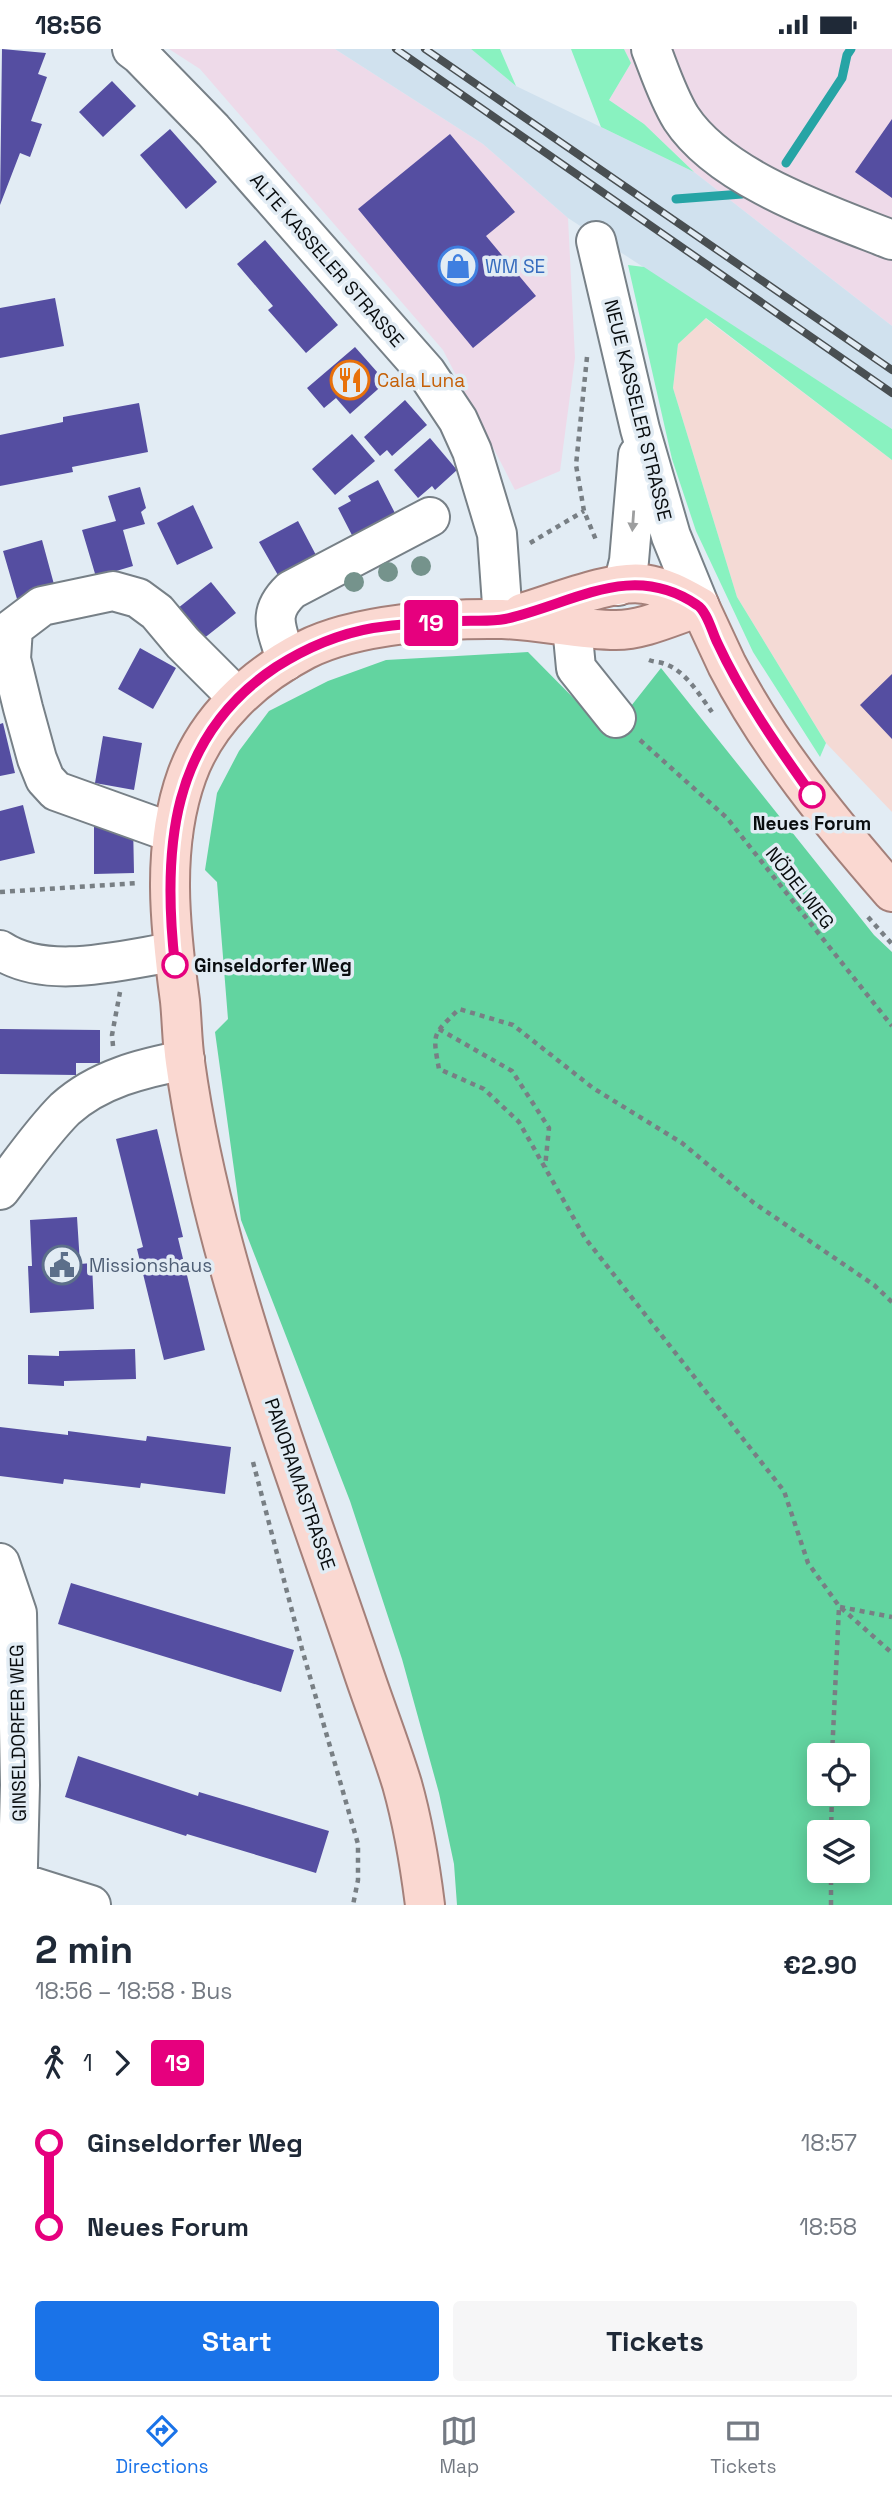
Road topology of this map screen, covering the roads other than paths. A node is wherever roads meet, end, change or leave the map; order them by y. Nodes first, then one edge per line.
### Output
1 (132, 49) edge
2 (651, 49) edge
3 (892, 240) edge
4 (596, 241) dead end
5 (640, 429) junction
6 (430, 517) dead end
7 (618, 586) junction
8 (700, 607) junction
9 (503, 619) junction
10 (572, 626) junction
11 (286, 661) junction
12 (237, 697) junction
13 (616, 718) road end
14 (173, 833) junction
15 (892, 892) edge
16 (0, 950) edge
17 (173, 952) junction
18 (185, 1060) junction
19 (0, 1190) edge
20 (0, 1563) edge
21 (17, 1894) edge
22 (92, 1905) edge
23 (425, 1905) edge

1 - 9 street, ALTE KASSELER STRASSE
2 - 3 street
4 - 5 street, NEUE KASSELER STRASSE
5 -> 7 street
5 - 8 street, NEUE KASSELER STRASSE
6 - 11 street
7 - 8 main road
7 - 9 main road
8 - 10 main road
8 - 15 main road, NEUE KASSELER STRASSE
9 - 10 main road
9 - 11 main road
10 - 13 street
11 - 12 main road
12 - 14 main road
12 - 14 street
14 - 17 main road
16 - 17 street
17 - 18 main road
18 - 19 street
18 - 23 main road, PANORAMASTRASSE
20 - 21 street, GINSELDORFER WEG
21 - 22 street

